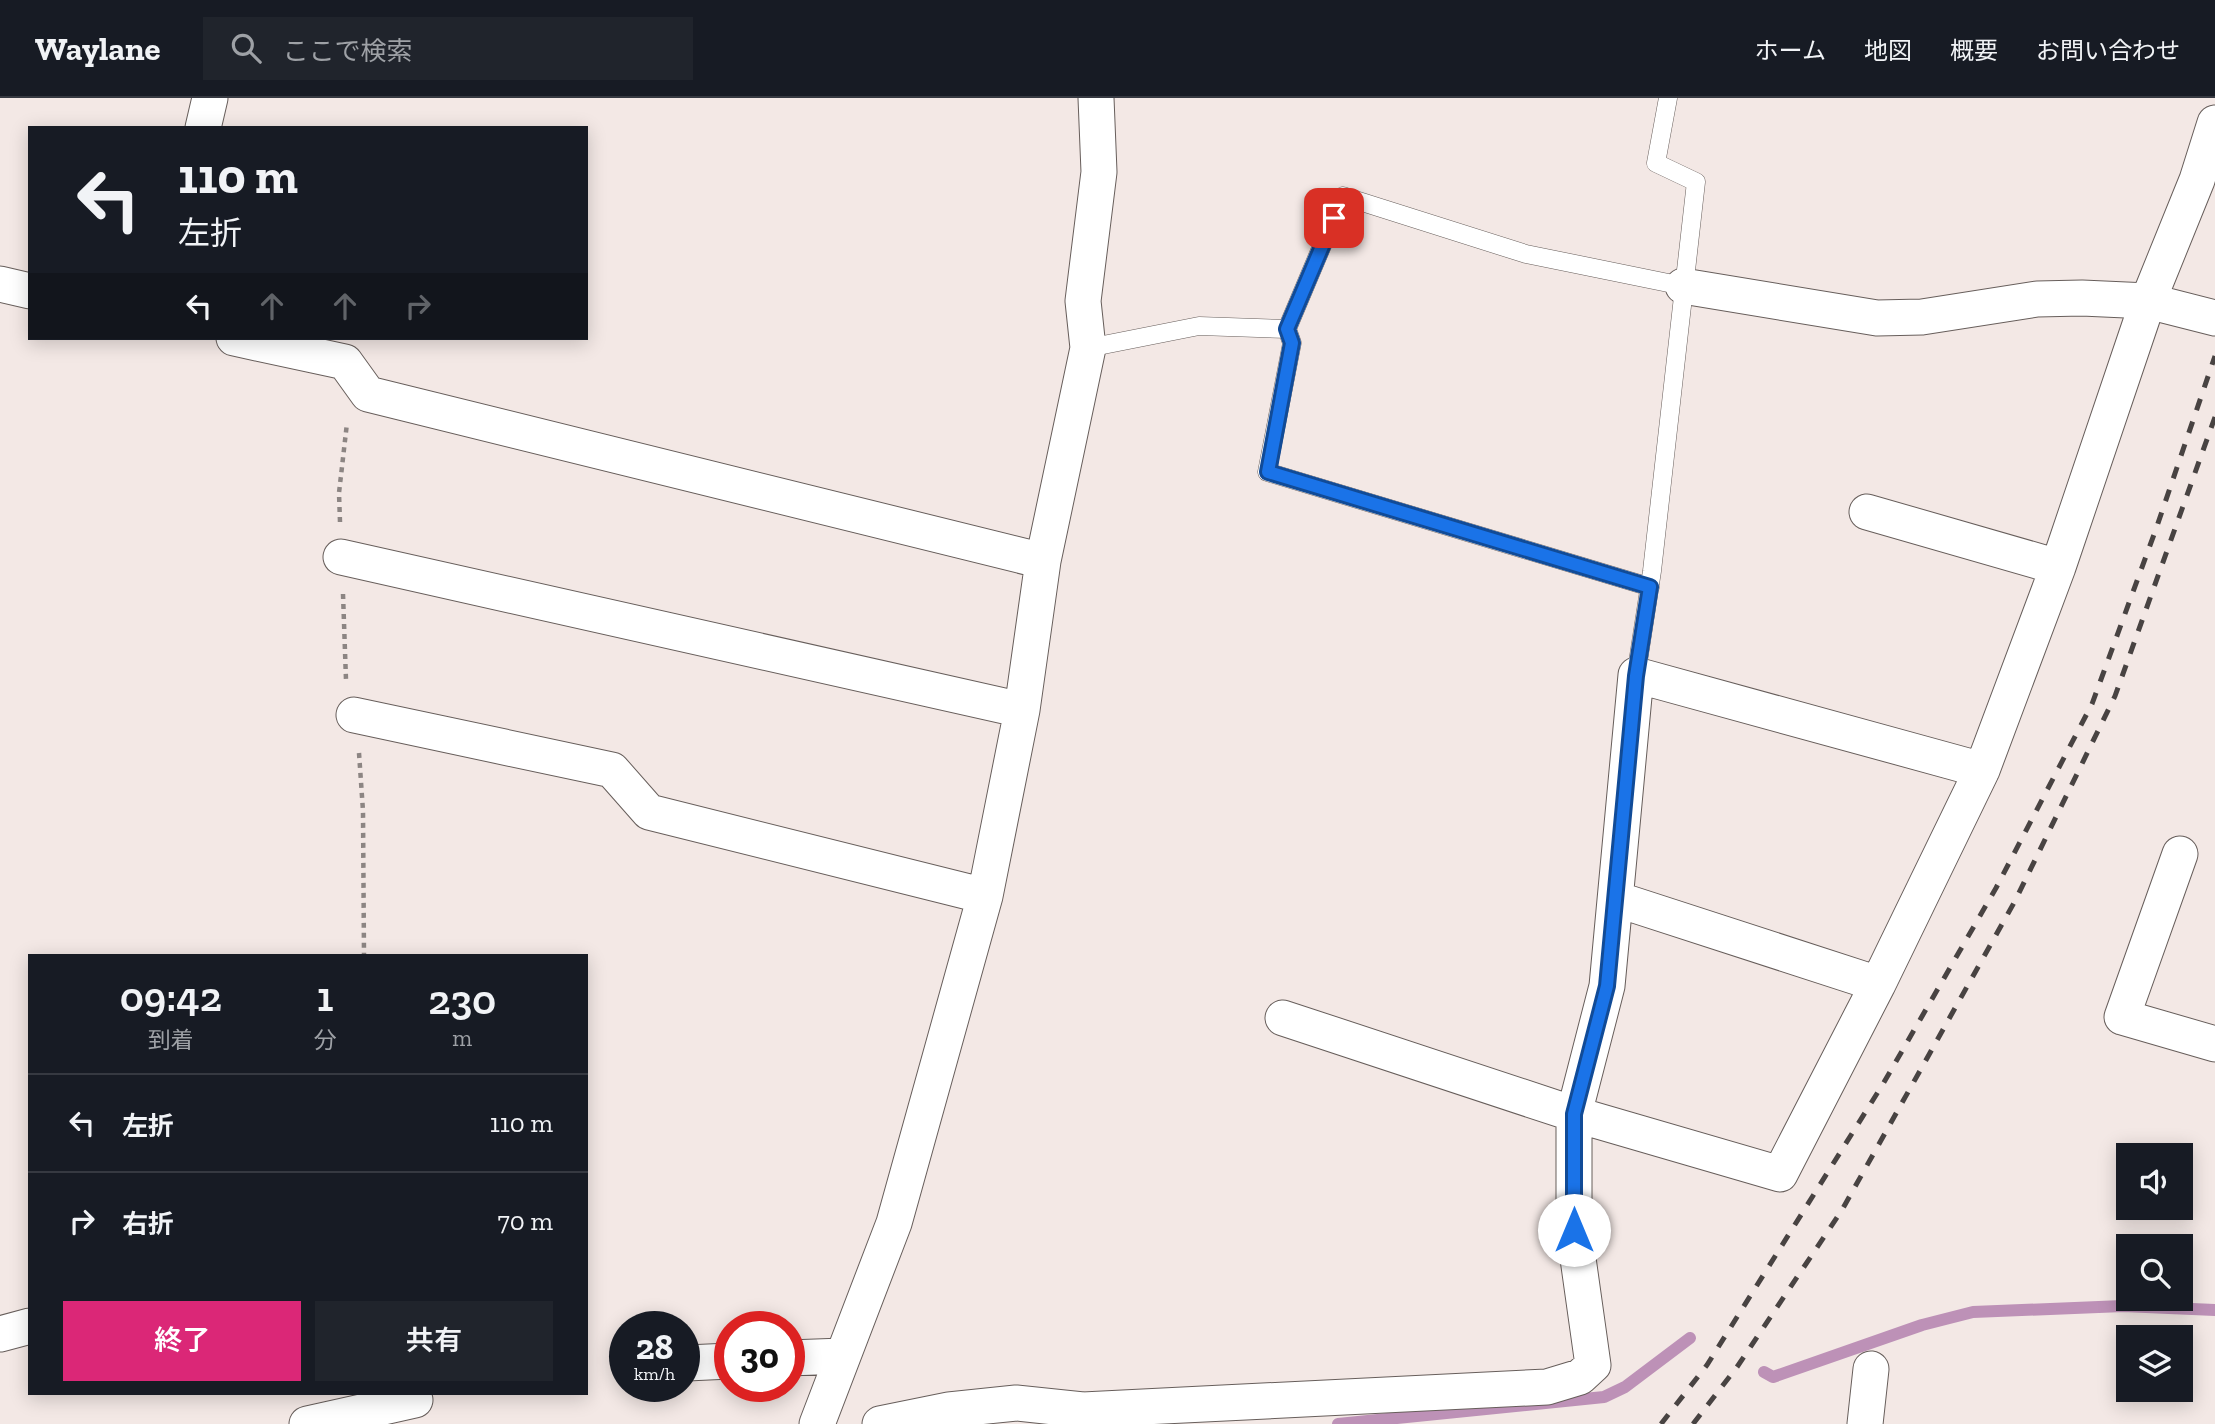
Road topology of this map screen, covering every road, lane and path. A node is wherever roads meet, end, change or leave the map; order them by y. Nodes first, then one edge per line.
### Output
1 (210, 98) edge
2 (1097, 98) edge
3 (1668, 98) edge
4 (2215, 123) edge
5 (203, 126) edge
6 (0, 284) edge
7 (1684, 286) junction
8 (28, 291) edge
9 (2148, 301) junction
10 (2215, 318) edge
11 (1287, 329) junction
12 (243, 340) edge
13 (1088, 348) junction
14 (368, 394) junction
15 (1867, 512) dead end
16 (341, 557) junction
17 (1043, 561) junction
18 (2058, 567) junction
19 (1650, 587) junction
20 (1636, 676) junction
21 (1022, 710) junction
22 (354, 715) junction
23 (1982, 770) junction
24 (2180, 854) dead end
25 (985, 896) junction
26 (1616, 900) junction
27 (364, 954) edge
28 (1878, 984) junction
29 (1283, 1018) dead end
30 (2215, 1044) edge
31 (1574, 1114) junction
32 (28, 1327) edge
33 (0, 1334) edge
34 (843, 1356) junction
35 (805, 1357) edge
36 (1871, 1369) dead end
37 (417, 1406) edge
38 (307, 1424) edge
39 (817, 1424) edge
40 (880, 1424) edge
41 (1865, 1424) edge

1 - 5 street
2 - 13 street
3 - 7 lane
4 - 9 street
6 - 8 street
7 - 9 street
7 - 11 lane
7 - 19 lane
9 - 10 street
9 - 18 street
11 - 13 lane
11 - 19 lane
12 - 14 street
13 - 17 street
14 - 16 path
14 - 17 street
15 - 18 street
16 - 21 street
16 - 22 path
17 - 21 street
18 - 23 street
19 - 20 lane
20 - 23 street
20 - 26 street
21 - 25 street
22 - 25 street
22 - 27 path
23 - 28 street
24 - 30 street
25 - 34 street
26 - 28 street
26 - 31 street
28 - 31 street
29 - 31 street
31 - 40 street
32 - 33 street
34 - 35 street
34 - 39 street
36 - 41 street
37 - 38 street

